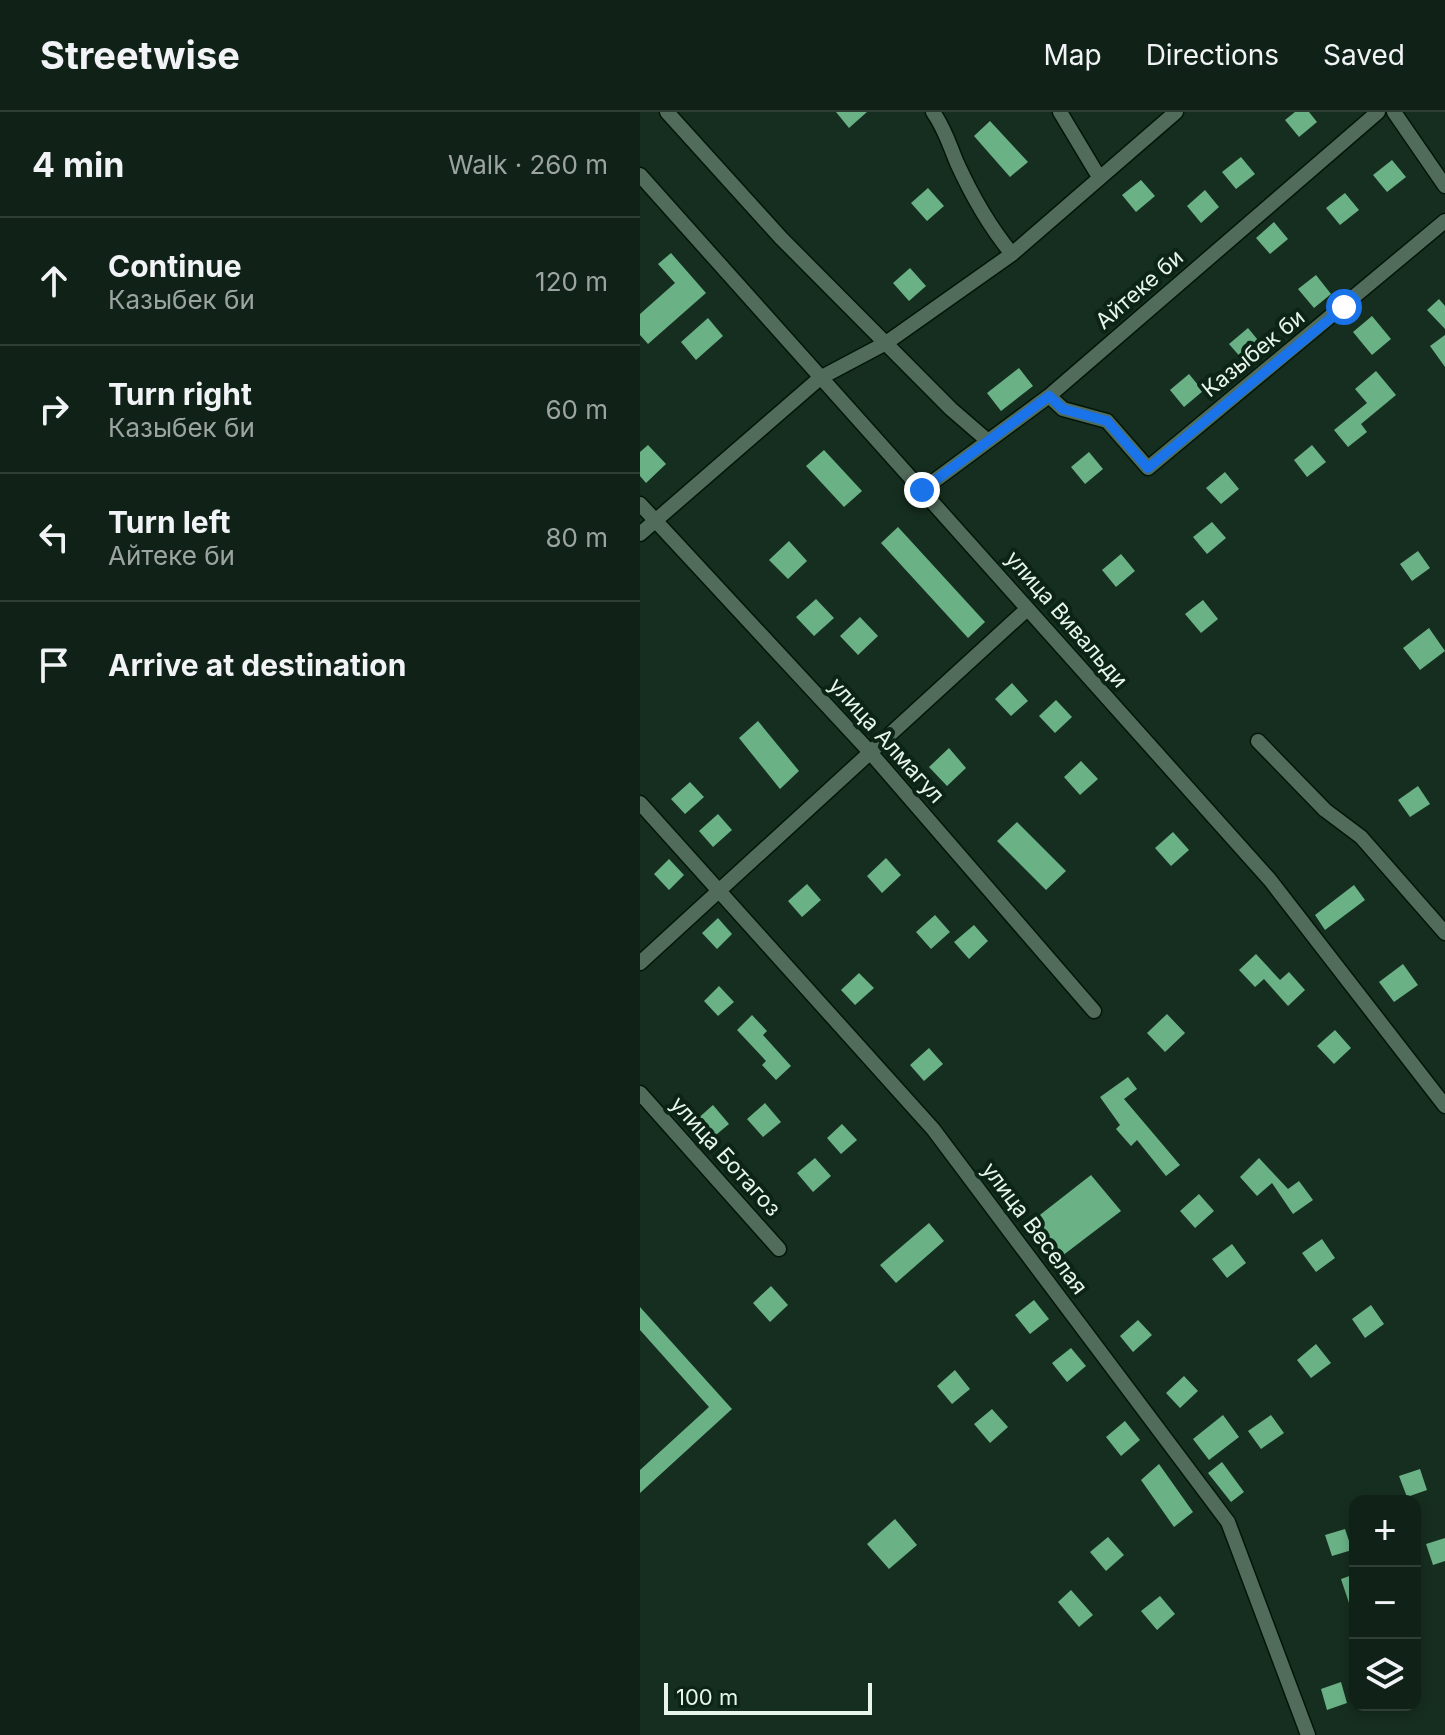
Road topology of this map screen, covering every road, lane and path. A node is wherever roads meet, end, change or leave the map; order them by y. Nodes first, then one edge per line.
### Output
1 (667, 112) edge
2 (933, 112) edge
3 (1060, 112) edge
4 (1176, 112) edge
5 (1378, 112) edge
6 (1394, 112) edge
7 (640, 175) edge
8 (1099, 177) junction
9 (1445, 186) edge
10 (1445, 221) edge
11 (1012, 254) junction
12 (886, 343) junction
13 (820, 378) junction
14 (1049, 396) junction
15 (988, 441) junction
16 (922, 490) junction
17 (640, 504) edge
18 (654, 520) junction
19 (640, 534) edge
20 (1026, 610) junction
21 (1258, 741) dead end
22 (869, 751) junction
23 (640, 803) edge
24 (719, 889) junction
25 (1445, 933) edge
26 (640, 963) edge
27 (1094, 1011) dead end
28 (640, 1093) edge
29 (1445, 1106) edge
30 (779, 1249) dead end
31 (1308, 1735) edge

1 - 12 street
2 - 11 street
3 - 8 street
4 - 8 street
5 - 14 street, Айтеке би
6 - 9 street
7 - 13 street, улица Вивальди
8 - 11 street
10 - 14 street, Казыбек би
11 - 12 street
12 - 13 street
12 - 15 street
13 - 16 street, улица Вивальди
13 - 18 street
14 - 15 street, Айтеке би
15 - 16 street, Айтеке би
16 - 20 street, улица Вивальди
17 - 18 street, улица Алмагул
18 - 19 street
18 - 22 street, улица Алмагул
20 - 22 street
20 - 29 street, улица Вивальди
21 - 25 street
22 - 24 street
22 - 27 street, улица Алмагул
23 - 24 street, улица Веселая
24 - 26 street
24 - 31 street, улица Веселая
28 - 30 street, улица Ботагоз

